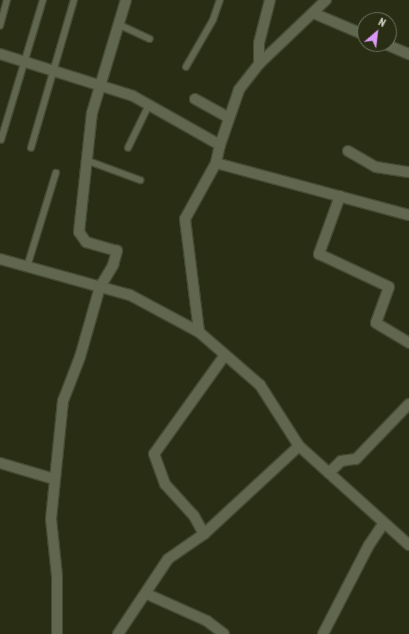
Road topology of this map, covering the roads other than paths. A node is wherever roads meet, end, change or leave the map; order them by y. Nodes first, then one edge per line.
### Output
1 (7, 0) edge
2 (43, 0) edge
3 (74, 0) edge
4 (126, 0) edge
5 (220, 0) edge
6 (270, 0) edge
7 (326, 0) edge
8 (313, 13) junction
9 (117, 24) junction
10 (0, 26) edge
11 (357, 32) edge
12 (150, 39) dead end
13 (397, 49) edge
14 (0, 54) edge
15 (409, 54) edge
16 (25, 62) junction
17 (259, 64) junction
18 (186, 67) dead end
19 (54, 71) junction
20 (98, 85) junction
21 (195, 98) dead end
22 (149, 105) junction
23 (229, 118) junction
24 (1, 140) dead end
25 (220, 145) junction
26 (32, 148) dead end
27 (128, 148) dead end
28 (348, 151) dead end
29 (86, 160) junction
30 (216, 164) junction
31 (409, 172) edge
32 (56, 173) dead end
33 (140, 180) dead end
34 (340, 196) junction
35 (409, 215) edge
36 (0, 259) edge
37 (27, 267) junction
38 (100, 287) junction
39 (199, 332) junction
40 (409, 343) edge
41 (225, 355) junction
42 (409, 404) edge
43 (300, 446) junction
44 (0, 463) edge
45 (329, 473) junction
46 (54, 479) junction
47 (383, 524) junction
48 (204, 534) junction
49 (409, 545) edge
50 (147, 594) junction
51 (326, 633) edge
52 (58, 634) edge
53 (118, 634) edge
54 (224, 634) edge

1 - 10 lane
2 - 16 lane
3 - 19 lane
4 - 9 street
5 - 18 lane
6 - 17 street
7 - 8 street
8 - 11 street
8 - 17 street
9 - 12 lane
9 - 20 street
13 - 15 street
14 - 16 street
16 - 19 street
16 - 24 lane
17 - 23 street
19 - 20 street
19 - 26 lane
20 - 22 street
20 - 29 street
21 - 23 street
22 - 25 street
22 - 27 lane
23 - 25 street
25 - 30 street
28 - 31 street
29 - 33 lane
29 - 38 street
30 - 34 street
30 - 39 street
32 - 37 lane
34 - 35 street
34 - 40 street
36 - 37 street
37 - 38 street
38 - 39 street
38 - 46 street
39 - 41 street
41 - 43 street
41 - 48 street
42 - 45 street
43 - 45 street
43 - 48 street
44 - 46 street
45 - 47 street
46 - 52 street
47 - 49 street
47 - 51 street
48 - 50 street
50 - 53 street
50 - 54 street

